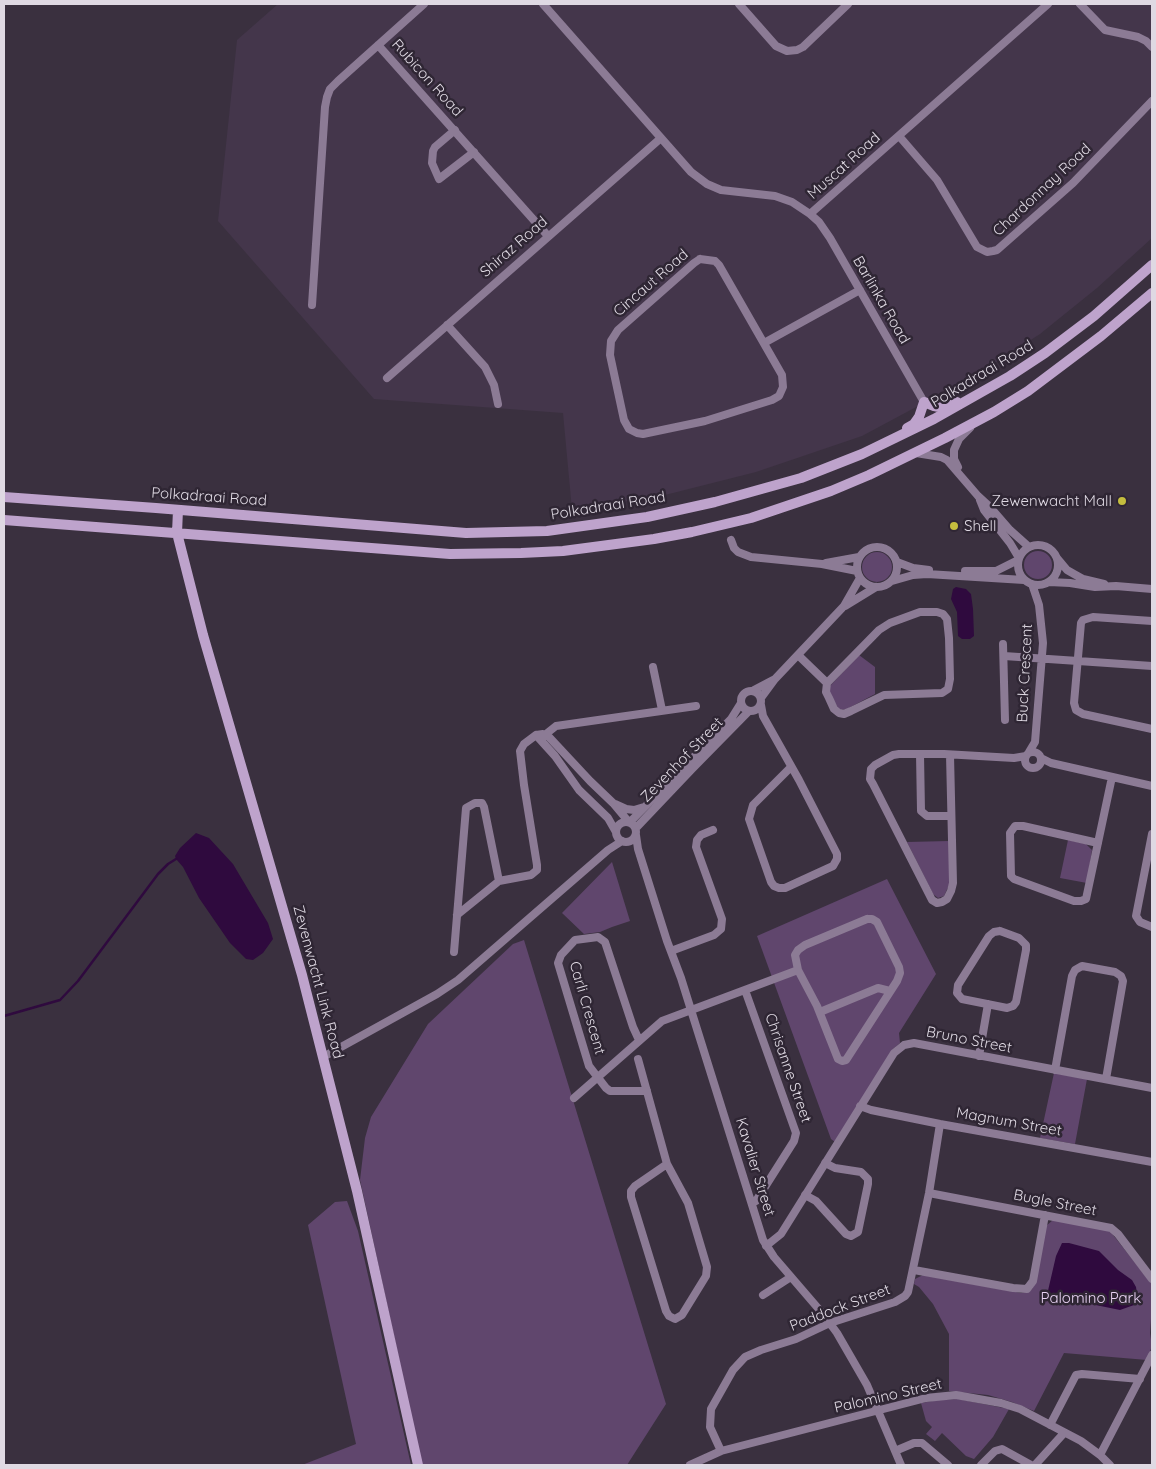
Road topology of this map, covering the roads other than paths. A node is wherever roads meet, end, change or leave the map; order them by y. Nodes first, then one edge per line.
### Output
1 (424, 4) edge
2 (543, 4) edge
3 (739, 4) edge
4 (848, 4) edge
5 (1048, 4) edge
6 (1080, 4) edge
7 (378, 45) junction
8 (1152, 47) edge
9 (1152, 101) edge
10 (455, 130) junction
11 (899, 136) junction
12 (661, 138) junction
13 (474, 152) junction
14 (810, 214) junction
15 (548, 236) junction
16 (1152, 265) edge
17 (860, 290) junction
18 (1152, 293) edge
19 (312, 305) dead end
20 (448, 325) junction
21 (764, 344) junction
22 (1010, 376) junction
23 (386, 378) dead end
24 (924, 402) junction
25 (498, 404) dead end
26 (979, 420) junction
27 (916, 453) junction
28 (862, 454) junction
29 (962, 475) junction
30 (978, 496) junction
31 (4, 497) edge
32 (178, 510) junction
33 (4, 520) edge
34 (177, 533) junction
35 (731, 540) dead end
36 (1029, 547) junction
37 (859, 557) junction
38 (1056, 557) junction
39 (1019, 559) junction
40 (897, 562) junction
41 (822, 564) junction
42 (859, 574) junction
43 (1024, 580) junction
44 (892, 581) junction
45 (1047, 583) junction
46 (1032, 584) junction
47 (1116, 586) junction
48 (876, 587) junction
49 (1152, 589) edge
50 (1040, 605) junction
51 (844, 606) junction
52 (1152, 621) edge
53 (1004, 644) dead end
54 (798, 655) junction
55 (1004, 656) junction
56 (1041, 658) junction
57 (1078, 661) junction
58 (1152, 666) edge
59 (653, 667) dead end
60 (775, 679) junction
61 (827, 683) junction
62 (754, 690) junction
63 (761, 701) junction
64 (741, 704) junction
65 (696, 706) dead end
66 (662, 710) junction
67 (751, 711) junction
68 (763, 716) junction
69 (1004, 720) dead end
70 (1152, 729) edge
71 (546, 734) junction
72 (536, 735) junction
73 (1035, 742) junction
74 (920, 754) junction
75 (950, 754) junction
76 (1027, 757) junction
77 (1040, 759) junction
78 (791, 767) junction
79 (1112, 777) junction
80 (1152, 786) edge
81 (613, 803) junction
82 (648, 805) junction
83 (951, 816) junction
84 (633, 827) junction
85 (713, 830) dead end
86 (616, 833) junction
87 (1152, 834) edge
88 (625, 841) junction
89 (1098, 843) junction
90 (638, 849) junction
91 (608, 850) junction
92 (499, 881) junction
93 (457, 915) junction
94 (1152, 927) edge
95 (454, 952) dead end
96 (670, 952) junction
97 (798, 970) junction
98 (745, 990) junction
99 (890, 991) junction
100 (988, 1004) junction
101 (691, 1010) junction
102 (820, 1012) junction
103 (639, 1040) junction
104 (979, 1056) junction
105 (323, 1057) junction
106 (638, 1059) dead end
107 (1055, 1070) junction
108 (598, 1077) junction
109 (1106, 1079) junction
110 (1152, 1088) edge
111 (646, 1091) junction
112 (574, 1098) dead end
113 (860, 1106) junction
114 (940, 1124) junction
115 (1152, 1162) edge
116 (825, 1163) junction
117 (667, 1164) junction
118 (929, 1193) junction
119 (805, 1195) junction
120 (752, 1203) junction
121 (1045, 1215) junction
122 (766, 1246) junction
123 (914, 1270) junction
124 (791, 1277) junction
125 (1152, 1279) edge
126 (762, 1295) dead end
127 (830, 1323) junction
128 (1152, 1355) edge
129 (1140, 1379) junction
130 (878, 1411) junction
131 (1050, 1424) junction
132 (1064, 1433) junction
133 (721, 1450) junction
134 (895, 1452) junction
135 (1100, 1455) junction
136 (418, 1465) edge
137 (690, 1465) edge
138 (901, 1465) edge
139 (948, 1465) edge
140 (981, 1465) edge
141 (1031, 1465) edge
142 (1035, 1465) edge
143 (1110, 1465) edge

1 - 7 street
2 - 12 street, Muscat Road
3 - 4 street
5 - 11 street, Muscat Road
6 - 8 street
7 - 10 street, Rubicon Road
7 - 19 street
9 - 11 street, Chardonnay Road
10 - 13 street, Rubicon Road
10 - 13 street, Rubicon Road
11 - 14 street, Muscat Road
12 - 14 street, Muscat Road
12 - 15 street, Shiraz Road
13 - 15 street, Rubicon Road
14 - 17 street, Barlinka Road
15 - 20 street, Shiraz Road
16 - 22 main road, Polkadraai Road
17 - 21 street
17 - 24 street, Barlinka Road
18 - 26 main road
20 - 23 street, Shiraz Road
20 - 25 street
21 - 21 street, Cincaut Road
22 - 24 main road
22 - 28 main road, Polkadraai Road
24 - 28 main road
26 - 27 main road
26 - 29 street
27 - 29 street
27 - 34 main road
28 - 32 main road, Polkadraai Road
29 - 30 street
30 - 36 street
30 - 39 street
31 - 32 main road, Polkadraai Road
32 - 34 main road, Zevenwacht Link Road
33 - 34 main road
34 - 105 main road, Zevenwacht Link Road
35 - 41 street
36 - 38 street
36 - 39 street
37 - 40 street
37 - 41 street
37 - 42 street
38 - 45 street
38 - 47 street
39 - 40 street
39 - 43 street
40 - 44 street
41 - 42 street
42 - 48 street
42 - 51 street, Zevenhof Street
43 - 44 street
43 - 46 street
44 - 48 street
45 - 46 street
45 - 47 street
45 - 50 street
46 - 50 street
47 - 49 street
48 - 51 street, Zevenhof Street
50 - 56 street, Buck Crescent
51 - 54 street, Zevenhof Street
52 - 57 street
53 - 55 street
54 - 60 street, Zevenhof Street
54 - 61 street
55 - 56 street
55 - 69 street
56 - 57 street
56 - 73 street, Buck Crescent
57 - 58 street
57 - 70 street
59 - 66 street
60 - 62 street, Zevenhof Street
60 - 63 street, Zevenhof Street
61 - 61 street
62 - 63 street
62 - 64 street, Zevenhof Street
63 - 67 street, Zevenhof Street
63 - 68 street
64 - 67 street
64 - 82 street, Zevenhof Street
65 - 66 street
66 - 71 street
67 - 68 street
67 - 84 street, Zevenhof Street
68 - 78 street
71 - 72 street
71 - 81 street
72 - 86 street
72 - 92 street
73 - 76 street, Buck Crescent
73 - 77 street, Buck Crescent
74 - 75 street
74 - 83 street
74 - 83 street
75 - 76 street
75 - 83 street
76 - 77 street
76 - 77 street
77 - 79 street
78 - 78 street
79 - 80 street
79 - 89 street
81 - 82 street
81 - 84 street
82 - 84 street, Zevenhof Street
84 - 86 street
84 - 88 street
84 - 90 street, Kavalier Street
85 - 96 street
86 - 88 street
86 - 91 street
87 - 94 street
88 - 90 street
88 - 91 street
89 - 89 street
90 - 96 street, Kavalier Street
91 - 105 street
92 - 93 street
92 - 93 street
93 - 95 street
96 - 101 street, Kavalier Street
97 - 98 street
97 - 99 street
97 - 102 street
98 - 101 street
98 - 120 street, Chrisanne Street
99 - 102 street
99 - 102 street
100 - 100 street
100 - 104 street
101 - 103 street
101 - 120 street, Kavalier Street
103 - 108 street
103 - 108 street, Carli Crescent
104 - 107 street, Bruno Street
104 - 113 street, Bruno Street
105 - 136 main road, Zevenwacht Link Road
106 - 111 street
107 - 109 street, Bruno Street
107 - 109 street
108 - 111 street, Carli Crescent
108 - 112 street
109 - 110 street, Bruno Street
111 - 117 street
113 - 114 street, Magnum Street
113 - 116 street, Bruno Street
114 - 115 street, Magnum Street
114 - 118 street, Paddock Street
116 - 119 street, Bruno Street
116 - 119 street
117 - 117 street
118 - 121 street, Bugle Street
118 - 123 street, Paddock Street
119 - 122 street, Bruno Street
120 - 122 street, Kavalier Street
121 - 123 street
121 - 125 street, Bugle Street
122 - 124 street, Kavalier Street
123 - 127 street, Paddock Street
124 - 126 street
124 - 127 street, Kavalier Street
127 - 130 street, Kavalier Street
127 - 133 street, Paddock Street
128 - 129 street
129 - 131 street
129 - 135 street
130 - 131 street, Palomino Street
130 - 133 street, Palomino Street
130 - 134 street, Kavalier Street
131 - 132 street, Palomino Street
132 - 135 street, Palomino Street
132 - 142 street
133 - 137 street, Palomino Street
134 - 138 street, Kavalier Street
134 - 139 street
135 - 143 street, Palomino Street
140 - 141 street

